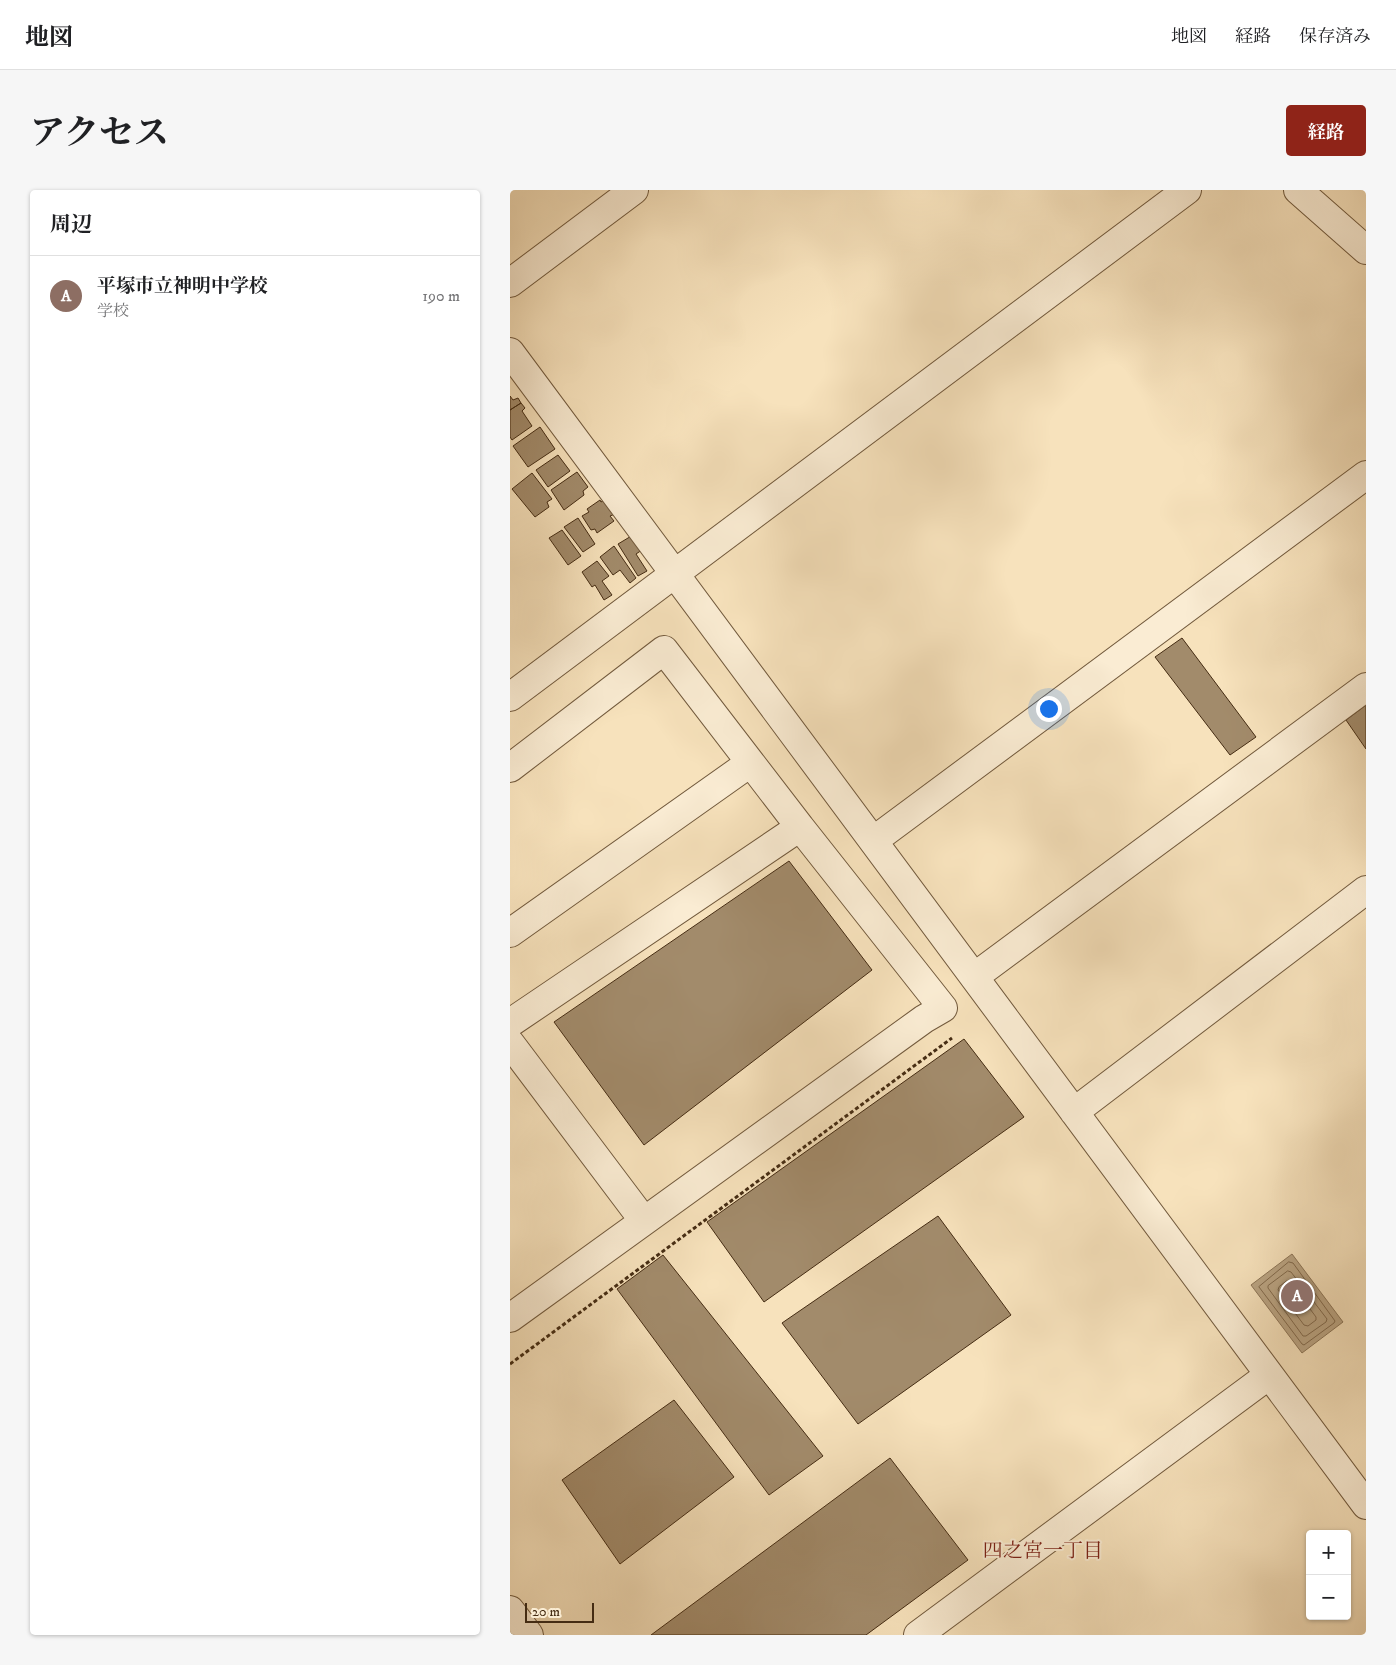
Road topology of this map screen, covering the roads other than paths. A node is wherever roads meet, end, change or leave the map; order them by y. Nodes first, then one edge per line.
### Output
1 (634, 190) edge
2 (1187, 190) edge
3 (1298, 190) edge
4 (1366, 250) edge
5 (510, 282) edge
6 (510, 352) edge
7 (1366, 475) edge
8 (675, 574) junction
9 (1366, 687) edge
10 (510, 697) edge
11 (750, 763) junction
12 (510, 768) edge
13 (800, 827) junction
14 (873, 841) junction
15 (1366, 890) edge
16 (510, 933) edge
17 (974, 977) junction
18 (510, 1023) edge
19 (510, 1043) edge
20 (1074, 1112) junction
21 (644, 1221) junction
22 (510, 1318) edge
23 (1269, 1375) junction
24 (1366, 1505) edge
25 (510, 1610) edge
26 (529, 1635) edge
27 (918, 1635) edge

1 - 5 street
2 - 8 street
3 - 4 street
6 - 8 street
7 - 14 street
8 - 10 street
8 - 14 street
9 - 17 street
11 - 12 street
11 - 13 street
11 - 16 street
13 - 18 street
13 - 21 street
14 - 17 street
15 - 20 street
17 - 20 street
19 - 21 street
20 - 23 street
21 - 22 street
23 - 24 street
23 - 27 street
25 - 26 street

